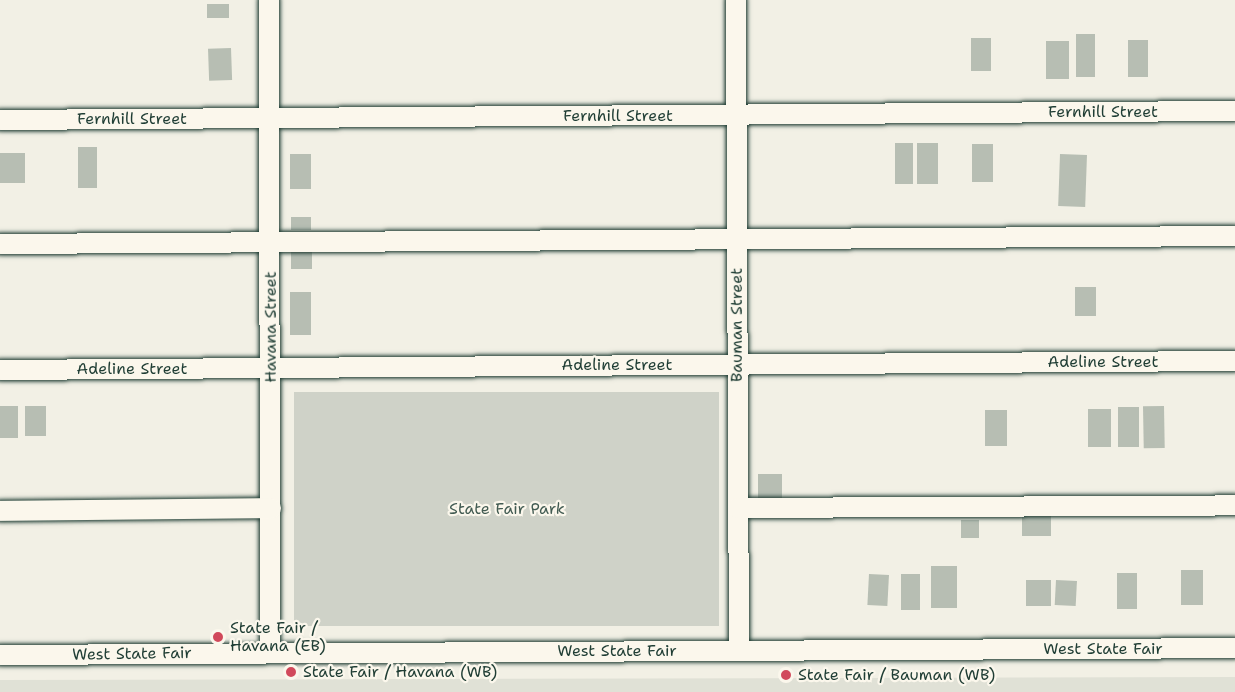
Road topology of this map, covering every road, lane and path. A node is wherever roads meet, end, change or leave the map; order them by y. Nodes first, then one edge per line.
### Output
1 (269, 0) edge
2 (736, 0) edge
3 (1235, 111) edge
4 (736, 115) junction
5 (270, 118) junction
6 (0, 120) edge
7 (1235, 237) edge
8 (737, 239) junction
9 (270, 242) junction
10 (0, 244) edge
11 (1235, 361) edge
12 (738, 364) junction
13 (271, 368) junction
14 (0, 370) edge
15 (1235, 505) edge
16 (271, 508) junction
17 (738, 508) junction
18 (0, 511) edge
19 (1235, 648) edge
20 (739, 650) junction
21 (270, 653) junction
22 (0, 655) edge

1 - 5 street, Havana Street
2 - 4 street, Bauman Street
3 - 4 street, Fernhill Street
4 - 5 street, Fernhill Street
4 - 8 street, Bauman Street
5 - 6 street, Fernhill Street
5 - 9 street, Havana Street
7 - 8 street
8 - 9 street
8 - 12 street, Bauman Street
9 - 10 street
9 - 13 street, Havana Street
11 - 12 street, Adeline Street
12 - 13 street, Adeline Street
12 - 17 street, Bauman Street
13 - 14 street, Adeline Street
13 - 16 street, Havana Street
15 - 17 street
16 - 18 street
16 - 21 street, Havana Street
17 - 20 street, Bauman Street
19 - 20 street, West State Fair
20 - 21 street, West State Fair
21 - 22 street, West State Fair

